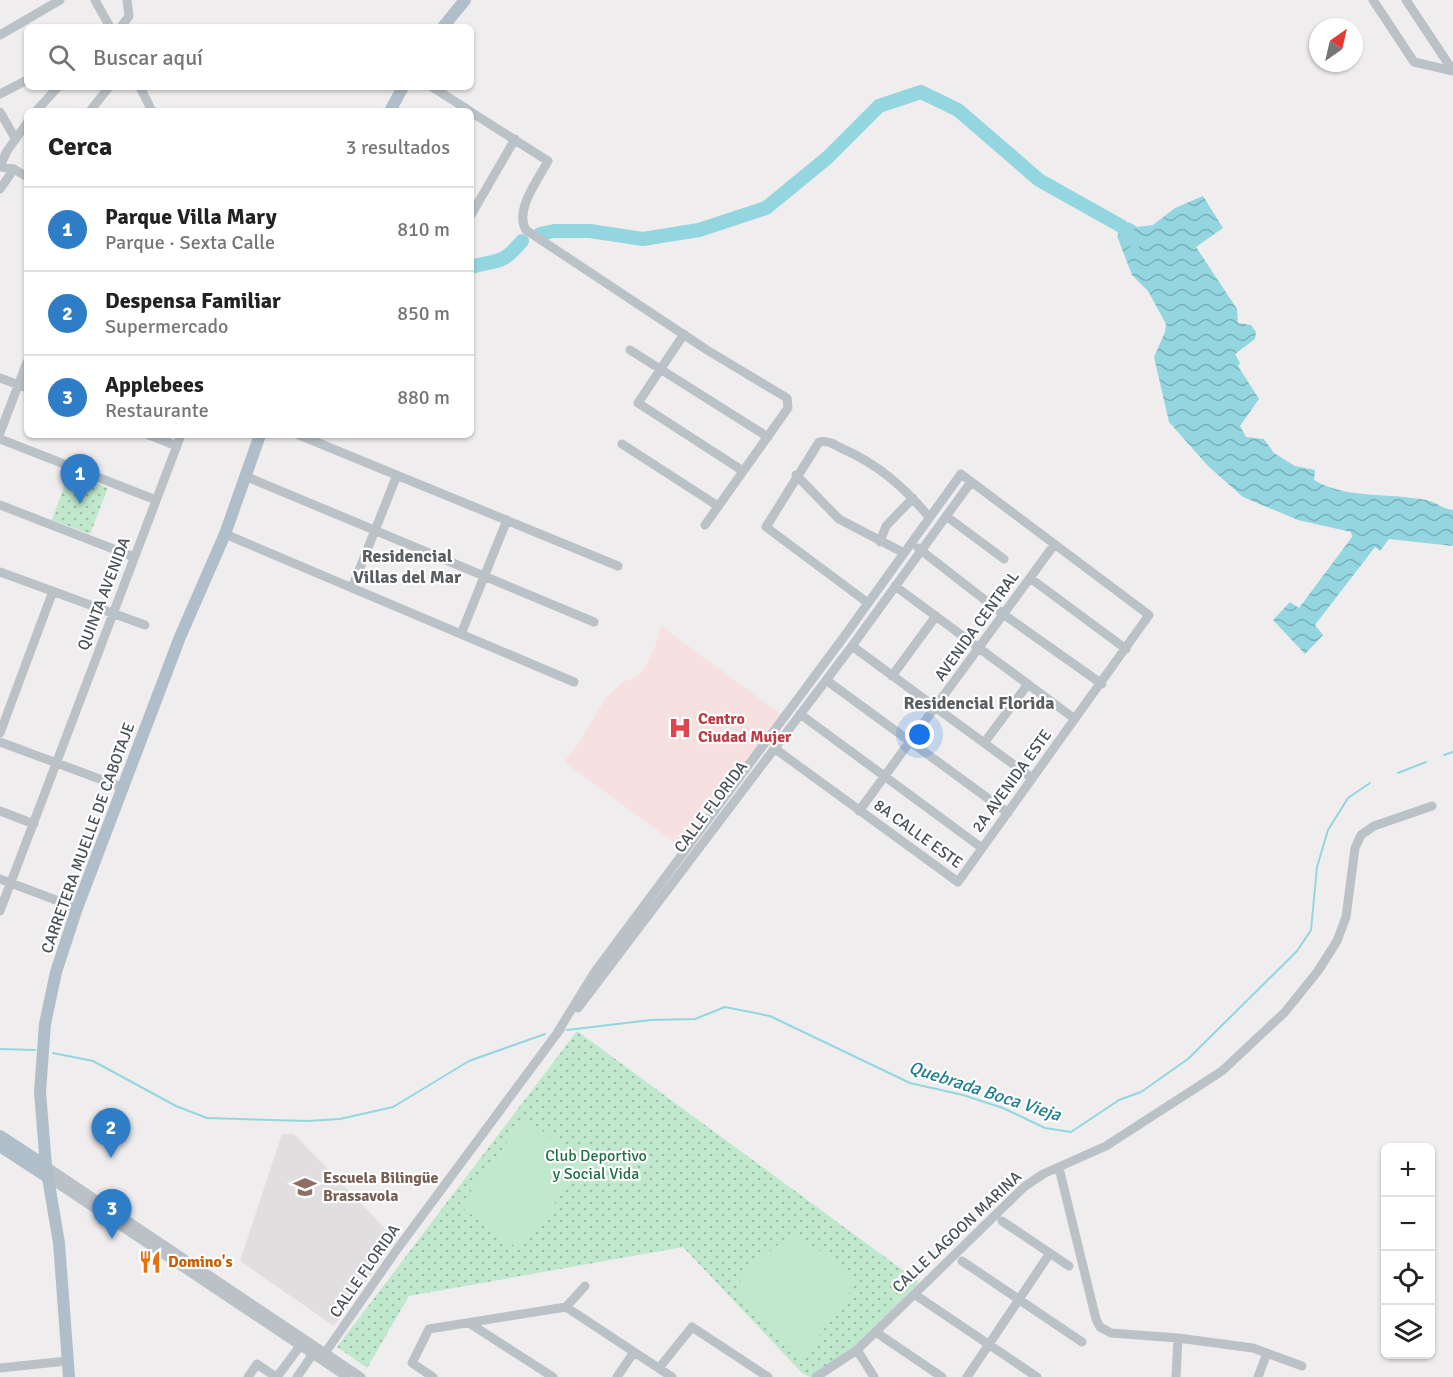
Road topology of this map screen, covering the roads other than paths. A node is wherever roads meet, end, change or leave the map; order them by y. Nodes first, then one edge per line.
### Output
1 (60, 0) edge
2 (95, 0) edge
3 (127, 0) edge
4 (465, 0) edge
5 (1373, 0) edge
6 (1411, 2) edge
7 (108, 24) edge
8 (123, 24) edge
9 (445, 24) edge
10 (0, 35) edge
11 (1453, 71) edge
12 (24, 82) edge
13 (55, 90) edge
14 (107, 90) edge
15 (142, 90) edge
16 (401, 90) edge
17 (436, 90) edge
18 (0, 94) edge
19 (39, 108) edge
20 (92, 108) edge
21 (150, 108) edge
22 (392, 108) edge
23 (463, 108) edge
24 (0, 112) edge
25 (474, 115) edge
26 (24, 127) edge
27 (15, 138) junction
28 (515, 139) junction
29 (0, 166) edge
30 (14, 170) junction
31 (24, 175) edge
32 (0, 189) edge
33 (474, 210) edge
34 (684, 334) junction
35 (630, 350) dead end
36 (661, 369) junction
37 (0, 378) edge
38 (22, 387) edge
39 (0, 433) edge
40 (768, 437) junction
41 (156, 438) edge
42 (180, 438) edge
43 (259, 438) edge
44 (306, 438) edge
45 (0, 439) edge
46 (622, 444) dead end
47 (177, 446) junction
48 (743, 471) junction
49 (397, 475) junction
50 (796, 475) junction
51 (245, 476) junction
52 (971, 482) junction
53 (913, 498) junction
54 (156, 500) junction
55 (0, 505) edge
56 (718, 506) junction
57 (946, 516) junction
58 (929, 518) junction
59 (507, 520) junction
60 (705, 525) dead end
61 (374, 530) junction
62 (225, 534) junction
63 (880, 542) junction
64 (911, 543) junction
65 (1054, 545) junction
66 (921, 551) junction
67 (904, 553) junction
68 (134, 557) junction
69 (1004, 559) dead end
70 (618, 566) dead end
71 (0, 572) edge
72 (484, 576) junction
73 (1030, 578) junction
74 (895, 586) junction
75 (352, 588) junction
76 (53, 591) junction
77 (868, 603) junction
78 (112, 613) junction
79 (1003, 614) junction
80 (936, 616) junction
81 (594, 622) dead end
82 (145, 625) dead end
83 (461, 634) junction
84 (852, 646) junction
85 (979, 648) junction
86 (1126, 649) junction
87 (892, 676) junction
88 (826, 680) junction
89 (574, 682) dead end
90 (1028, 684) junction
91 (1102, 684) junction
92 (935, 708) junction
93 (800, 714) junction
94 (1075, 719) junction
95 (0, 733) edge
96 (0, 742) edge
97 (910, 742) junction
98 (984, 743) junction
99 (774, 748) junction
100 (57, 765) junction
101 (884, 778) junction
102 (1032, 778) junction
103 (124, 788) junction
104 (1432, 806) dead end
105 (0, 811) edge
106 (859, 811) junction
107 (1008, 813) junction
108 (33, 824) junction
109 (982, 848) junction
110 (0, 879) edge
111 (958, 882) joint
112 (11, 884) junction
113 (77, 908) junction
114 (0, 911) edge
115 (557, 1033) junction
116 (0, 1136) edge
117 (0, 1146) edge
118 (1059, 1168) junction
119 (48, 1172) junction
120 (1002, 1221) dead end
121 (1050, 1253) junction
122 (962, 1261) dead end
123 (187, 1265) junction
124 (1069, 1266) dead end
125 (585, 1286) dead end
126 (914, 1294) junction
127 (1019, 1300) junction
128 (566, 1307) junction
129 (469, 1323) junction
130 (880, 1335) dead end
131 (1178, 1338) junction
132 (1082, 1342) dead end
133 (989, 1345) junction
134 (300, 1346) junction
135 (856, 1350) junction
136 (634, 1352) junction
137 (326, 1353) junction
138 (1267, 1353) junction
139 (313, 1354) junction
140 (67, 1361) junction
141 (1302, 1366) dead end
142 (0, 1368) edge
143 (658, 1368) junction
144 (69, 1377) edge
145 (248, 1377) edge
146 (276, 1377) edge
147 (297, 1377) edge
148 (347, 1377) edge
149 (361, 1377) edge
150 (433, 1377) edge
151 (553, 1377) edge
152 (617, 1377) edge
153 (672, 1377) edge
154 (768, 1377) edge
155 (816, 1377) edge
156 (874, 1377) edge
157 (942, 1377) edge
158 (967, 1377) edge
159 (1036, 1377) edge
160 (1176, 1377) edge
161 (1258, 1377) edge

1 - 10 street
2 - 7 street
3 - 8 street
4 - 9 main road
5 - 11 street
6 - 11 street
12 - 18 street
13 - 19 street
14 - 20 street
15 - 21 street
16 - 22 main road
17 - 23 street
24 - 27 street
25 - 28 street
26 - 27 street
27 - 29 street
28 - 33 street
28 - 34 street
29 - 30 street
30 - 31 street
30 - 32 street
34 - 36 street
34 - 40 street
35 - 36 street
36 - 40 street
36 - 48 street
37 - 38 street
38 - 39 street
40 - 48 street
41 - 47 street
42 - 47 street, QUINTA AVENIDA
43 - 51 main road, CARRETERA MUELLE DE CABOTAJE
44 - 49 street
45 - 54 street
46 - 56 street
47 - 54 street, QUINTA AVENIDA
48 - 56 street
49 - 59 street
49 - 61 street
50 - 53 street
50 - 63 street
50 - 77 street
51 - 61 street
51 - 62 main road, CARRETERA MUELLE DE CABOTAJE
52 - 57 street, CALLE FLORIDA
52 - 58 street, CALLE FLORIDA
52 - 65 street
53 - 58 street
53 - 63 street
54 - 68 street, QUINTA AVENIDA
55 - 68 street
56 - 60 street
57 - 66 street, CALLE FLORIDA
57 - 69 street
58 - 64 street, CALLE FLORIDA
59 - 70 street
59 - 72 street
61 - 72 street
61 - 75 street
62 - 75 street
62 - 103 main road, CARRETERA MUELLE DE CABOTAJE
63 - 67 street
64 - 66 street
64 - 67 street, CALLE FLORIDA
65 - 73 street, AVENIDA CENTRAL
65 - 86 street, 2A AVENIDA ESTE
66 - 74 street, CALLE FLORIDA
66 - 79 street
67 - 77 street, CALLE FLORIDA
68 - 78 street, QUINTA AVENIDA
71 - 76 street
72 - 81 street
72 - 83 street
73 - 79 street, AVENIDA CENTRAL
73 - 86 street
74 - 80 street
74 - 84 street, CALLE FLORIDA
75 - 83 street
76 - 78 street
76 - 95 street
77 - 115 street, CALLE FLORIDA
78 - 82 street
78 - 100 street, QUINTA AVENIDA
79 - 85 street, AVENIDA CENTRAL
79 - 91 street
80 - 85 street
80 - 87 street
83 - 89 street
84 - 87 street
84 - 88 street, CALLE FLORIDA
85 - 90 street
85 - 92 street, AVENIDA CENTRAL
86 - 91 street, 2A AVENIDA ESTE
87 - 92 street
88 - 93 street, CALLE FLORIDA
88 - 97 street
90 - 94 street
90 - 98 street
91 - 94 street, 2A AVENIDA ESTE
92 - 97 street, AVENIDA CENTRAL
92 - 98 street
93 - 99 street, CALLE FLORIDA
93 - 101 street
94 - 102 street, 2A AVENIDA ESTE
96 - 100 street
97 - 101 street, AVENIDA CENTRAL
97 - 107 street
98 - 102 street
99 - 106 street, 8A CALLE ESTE
99 - 115 street, CALLE FLORIDA
100 - 103 street
100 - 108 street, QUINTA AVENIDA
101 - 106 street, AVENIDA CENTRAL
101 - 109 street
102 - 107 street, 2A AVENIDA ESTE
103 - 113 main road, CARRETERA MUELLE DE CABOTAJE
104 - 118 street, CALLE LAGOON MARINA
105 - 108 street
106 - 111 street, 8A CALLE ESTE
107 - 109 street, 2A AVENIDA ESTE
108 - 112 street, QUINTA AVENIDA
109 - 111 street, 2A AVENIDA ESTE
110 - 112 street
112 - 113 street
112 - 114 street, QUINTA AVENIDA
113 - 119 main road, CARRETERA MUELLE DE CABOTAJE
115 - 137 street, CALLE FLORIDA
116 - 119 main road
117 - 119 main road
118 - 126 street, CALLE LAGOON MARINA
118 - 131 street
119 - 123 street
119 - 140 main road, CARRETERA MUELLE DE CABOTAJE
120 - 121 street
121 - 124 street
121 - 127 street
122 - 127 street
123 - 134 street
123 - 137 street
125 - 128 street
126 - 133 street
126 - 135 street, CALLE LAGOON MARINA
127 - 132 street
127 - 133 street
128 - 129 street
128 - 136 street
129 - 150 street
129 - 151 street
130 - 157 street
131 - 138 street
131 - 160 street
133 - 158 street
133 - 159 street
134 - 139 street
134 - 146 street
135 - 155 street, CALLE LAGOON MARINA
135 - 156 street
136 - 143 street
136 - 152 street
137 - 149 street
138 - 141 street
138 - 161 street
139 - 147 street
139 - 148 street
140 - 142 street
140 - 144 main road, CARRETERA MUELLE DE CABOTAJE
143 - 153 street
143 - 154 street
145 - 146 street

